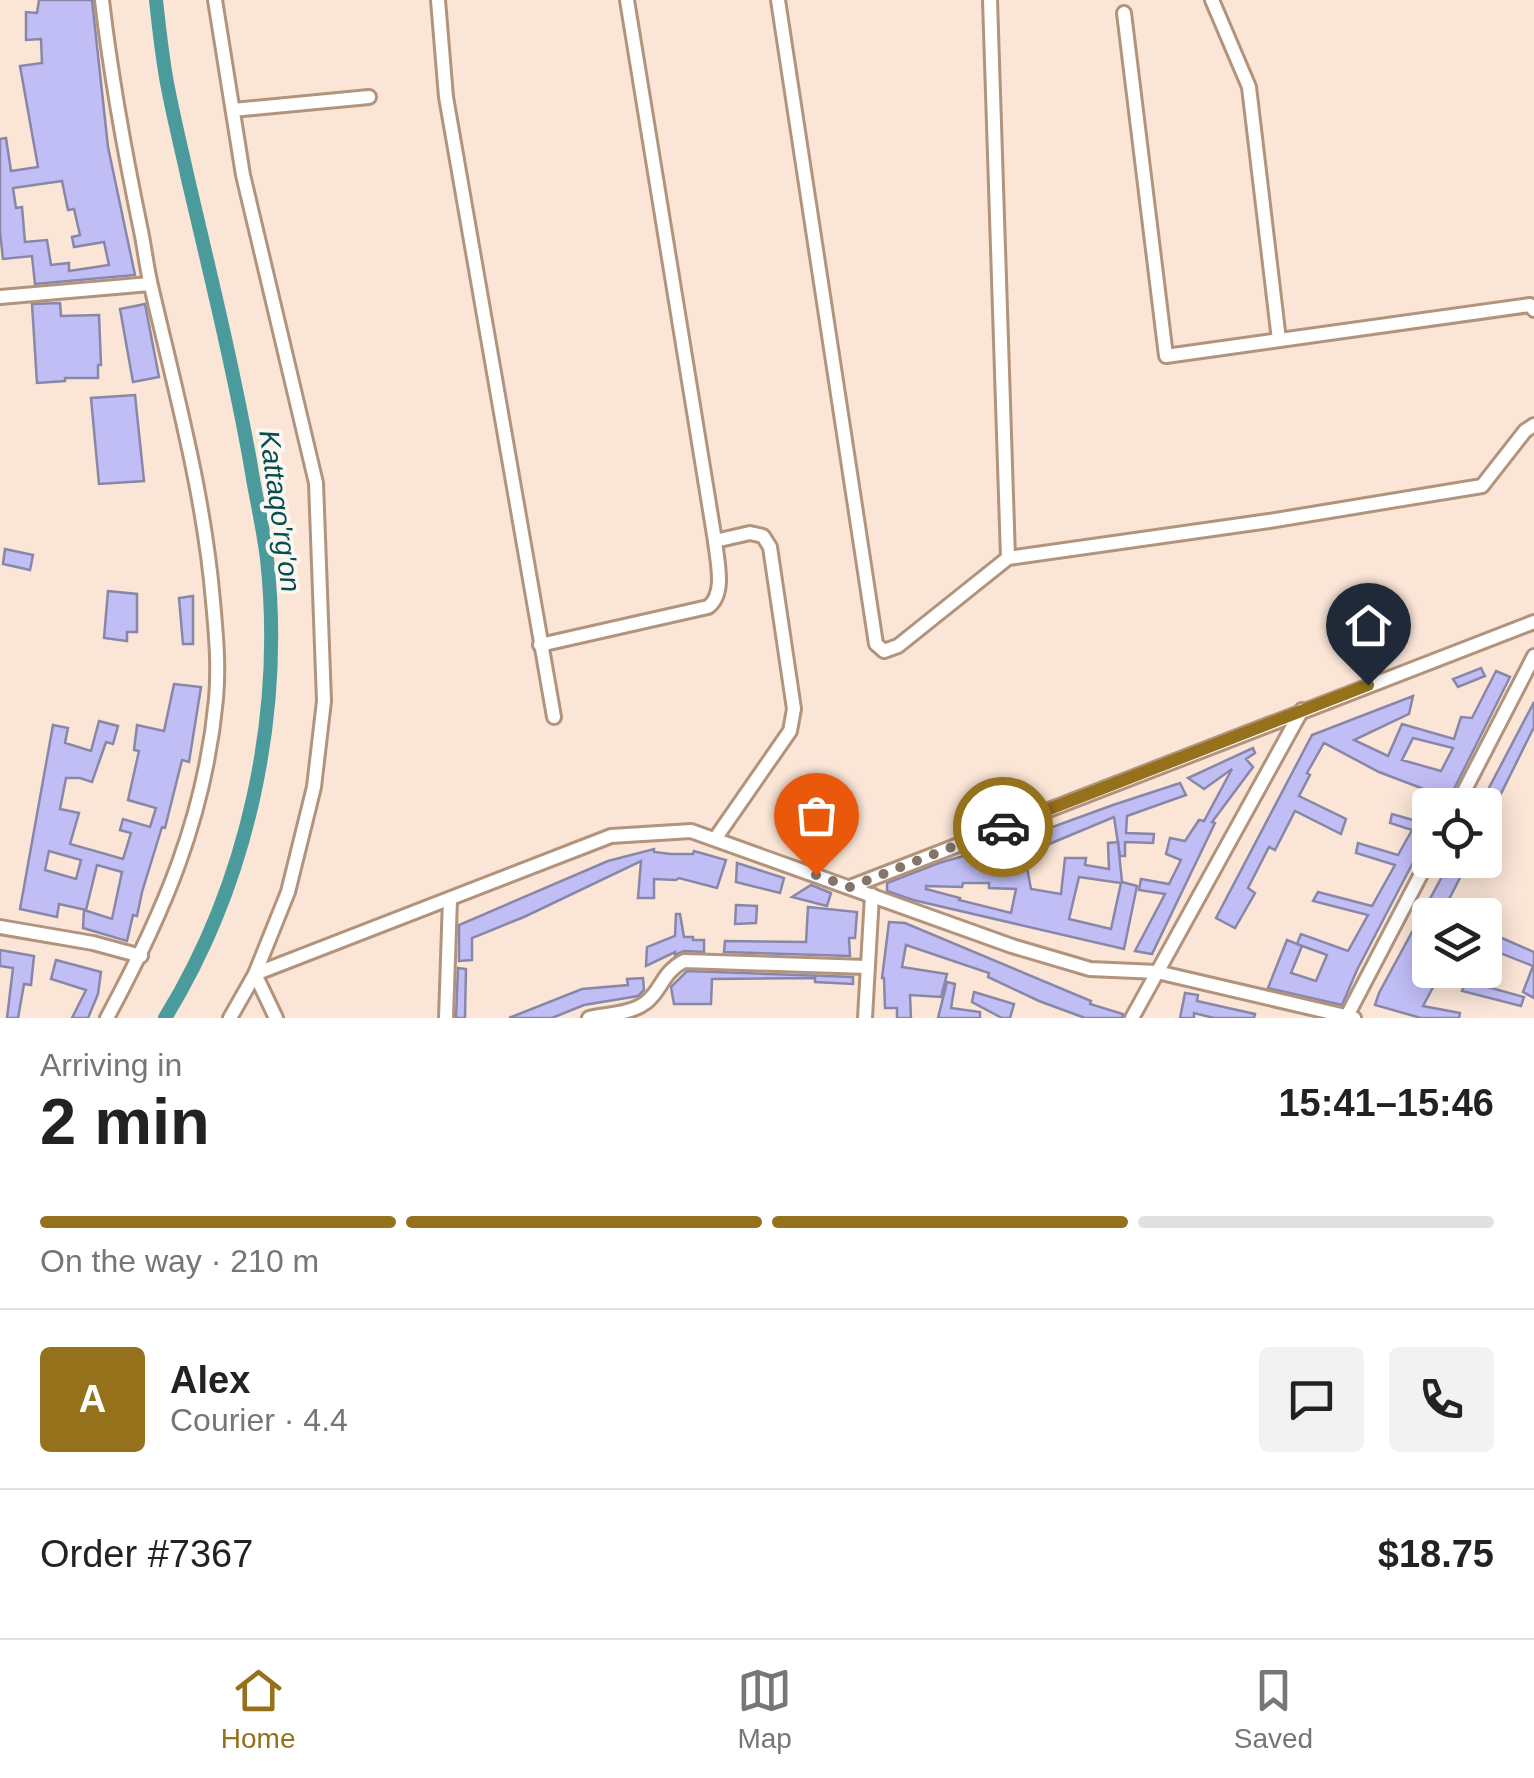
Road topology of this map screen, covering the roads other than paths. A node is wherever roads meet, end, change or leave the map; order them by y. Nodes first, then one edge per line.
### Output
1 (102, 0) edge
2 (215, 0) edge
3 (438, 0) edge
4 (628, 0) edge
5 (778, 0) edge
6 (990, 0) edge
7 (1212, 0) edge
8 (1124, 13) dead end
9 (369, 97) dead end
10 (232, 110) junction
11 (150, 284) junction
12 (0, 297) edge
13 (1532, 308) edge
14 (1279, 340) junction
15 (1534, 425) edge
16 (715, 541) junction
17 (1008, 558) junction
18 (1534, 622) edge
19 (540, 645) junction
20 (1534, 656) edge
21 (1302, 710) junction
22 (554, 716) dead end
23 (1466, 788) edge
24 (714, 839) junction
25 (1420, 878) edge
26 (850, 887) junction
27 (872, 895) junction
28 (450, 898) junction
29 (0, 927) edge
30 (141, 956) junction
31 (867, 966) junction
32 (1157, 972) junction
33 (254, 974) junction
34 (1351, 1017) edge
35 (107, 1018) edge
36 (230, 1018) edge
37 (276, 1018) edge
38 (446, 1018) edge
39 (589, 1018) edge
40 (865, 1018) edge
41 (1132, 1018) edge

1 - 11 street
2 - 10 street
3 - 19 street
4 - 16 street
5 - 17 street
6 - 17 street
7 - 14 street
8 - 14 street
9 - 10 street
10 - 33 street
11 - 12 street
11 - 30 street
13 - 14 street
15 - 17 street
16 - 19 street
16 - 24 street
18 - 21 street
19 - 22 street
20 - 23 street
21 - 26 street
21 - 32 street
24 - 26 street
24 - 28 street
25 - 34 street
26 - 27 street
27 - 31 street
27 - 32 street
28 - 33 street
28 - 38 street
29 - 30 street
30 - 35 street
31 - 39 street
31 - 40 street
32 - 34 street
32 - 41 street
33 - 36 street
33 - 37 street

